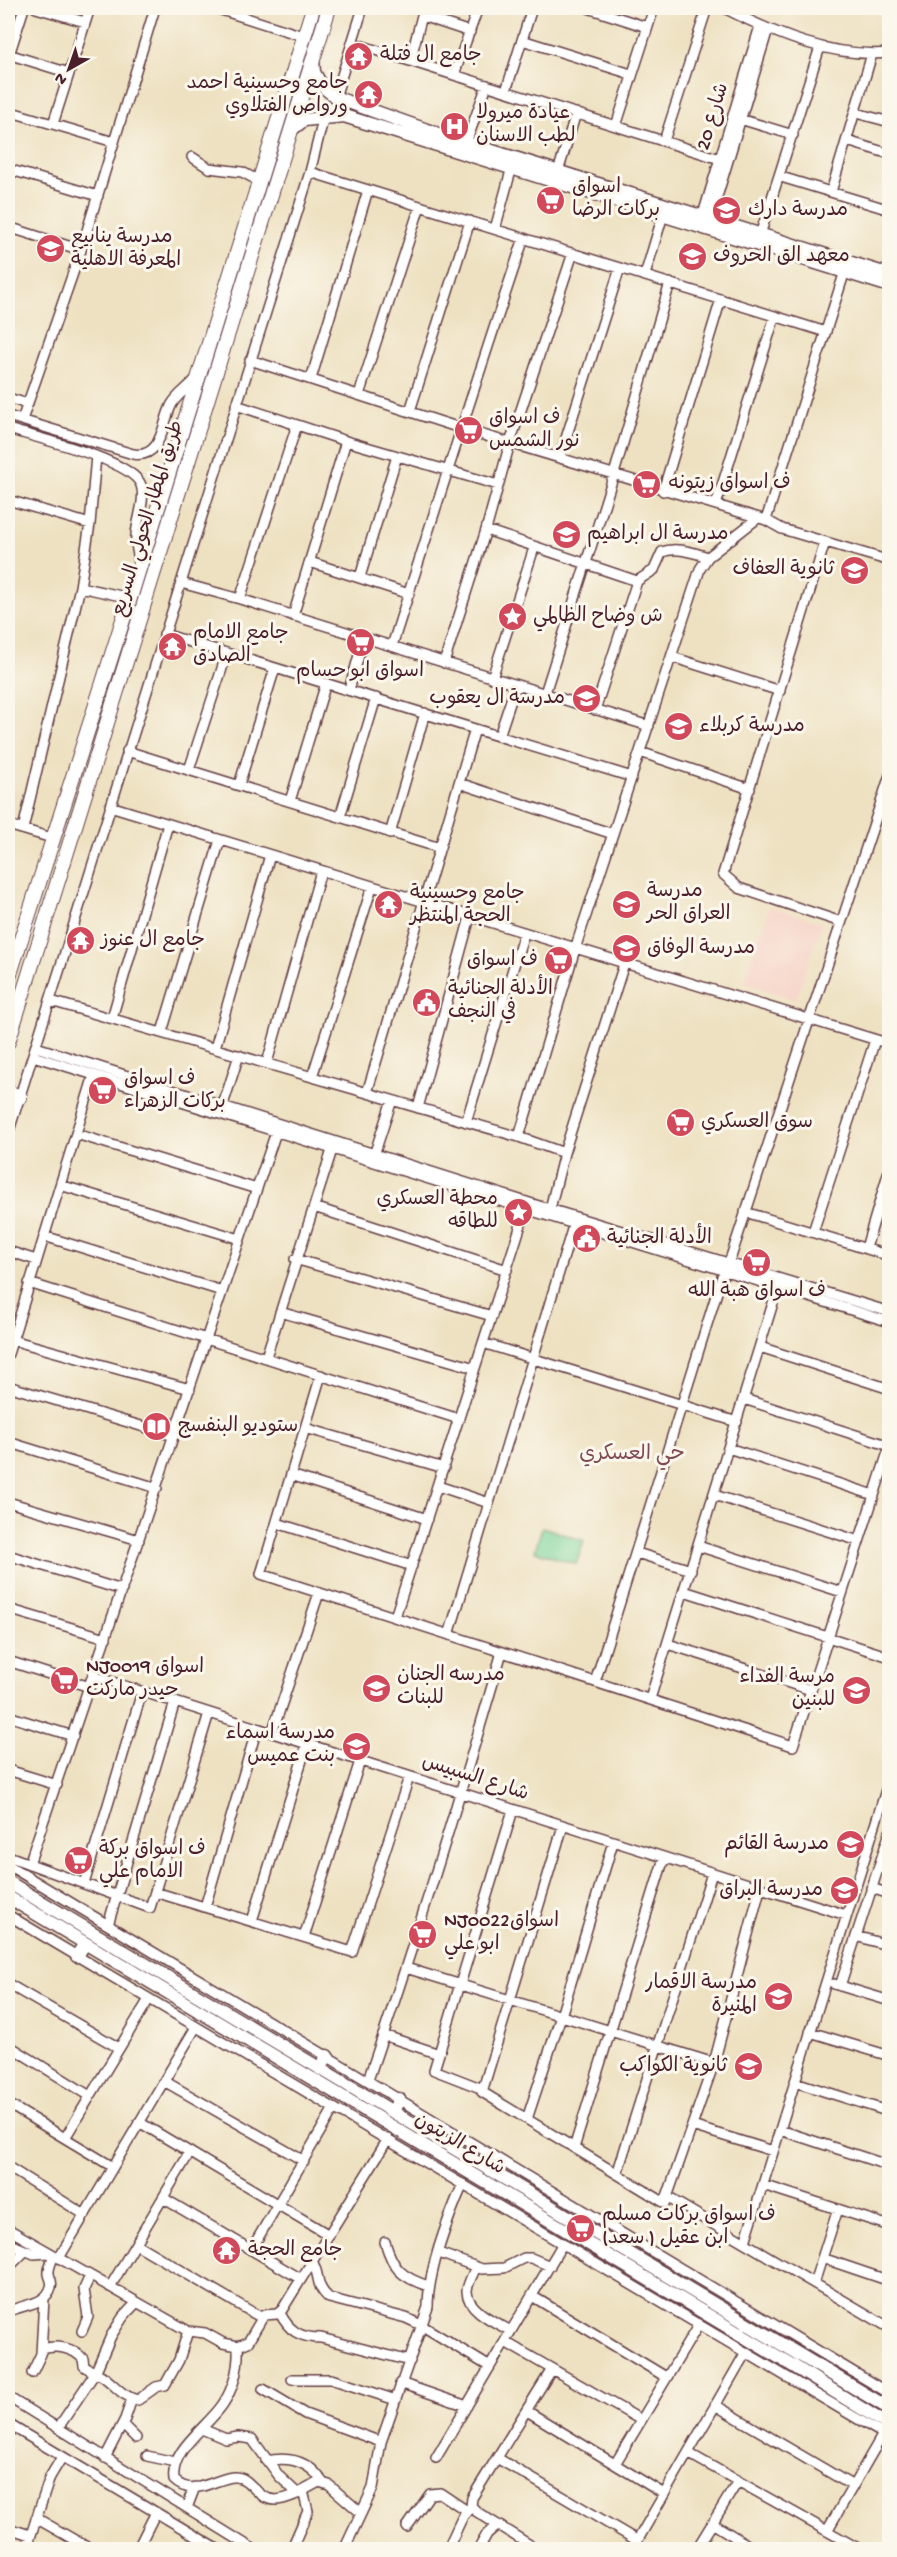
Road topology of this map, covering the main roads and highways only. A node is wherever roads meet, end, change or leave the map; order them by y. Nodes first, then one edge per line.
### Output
1 (313, 8) edge
2 (328, 8) edge
3 (313, 56) junction
4 (288, 134) junction
5 (449, 143) junction
6 (890, 275) edge
7 (890, 285) edge
8 (45, 857) junction
9 (63, 862) junction
10 (35, 891) junction
11 (53, 897) junction
12 (8, 980) edge
13 (8, 1042) edge
14 (8, 1882) edge
15 (8, 1897) edge
16 (120, 1932) road end
17 (85, 1943) junction
18 (113, 1944) junction
19 (77, 1956) road end
20 (199, 1995) junction
21 (194, 2007) junction
22 (226, 2012) junction
23 (219, 2023) junction
24 (327, 2056) road end
25 (320, 2069) junction
26 (320, 2084) junction
27 (314, 2096) road end
28 (399, 2099) road end
29 (393, 2112) junction
30 (776, 2339) junction
31 (769, 2352) junction
32 (802, 2355) junction
33 (795, 2367) junction
34 (863, 2393) junction
35 (890, 2399) edge
36 (890, 2409) edge
37 (887, 2433) edge

1 - 8 highway, طريق المطار الحولي السريع
2 - 3 highway, طريق المطار الحولي السريع
3 - 4 highway, طريق المطار الحولي السريع
3 - 5 main road
4 - 5 main road
4 - 9 highway, طريق المطار الحولي السريع
5 - 6 main road
5 - 7 main road
8 - 9 highway
8 - 10 highway, طريق المطار الحولي السريع
9 - 11 highway, طريق المطار الحولي السريع
10 - 11 highway
10 - 12 highway, طريق المطار الحولي السريع
11 - 13 highway, طريق المطار الحولي السريع
14 - 18 main road, شارع الزيتون
15 - 17 main road, شارع الزيتون
16 - 18 main road
17 - 19 main road
17 - 21 main road, شارع الزيتون
18 - 20 main road, شارع الزيتون
20 - 21 main road
20 - 22 main road, شارع الزيتون
21 - 23 main road, شارع الزيتون
22 - 23 main road
22 - 25 main road, شارع الزيتون
23 - 26 main road, شارع الزيتون
24 - 25 main road
25 - 29 main road, شارع الزيتون
26 - 27 main road
26 - 31 main road, شارع الزيتون
28 - 29 main road
29 - 30 main road, شارع الزيتون
30 - 31 main road
30 - 32 main road, شارع الزيتون
31 - 33 main road, شارع الزيتون
32 - 33 main road
32 - 34 main road, شارع الزيتون
33 - 37 main road, شارع الزيتون
34 - 35 main road
34 - 36 main road, شارع الزيتون

